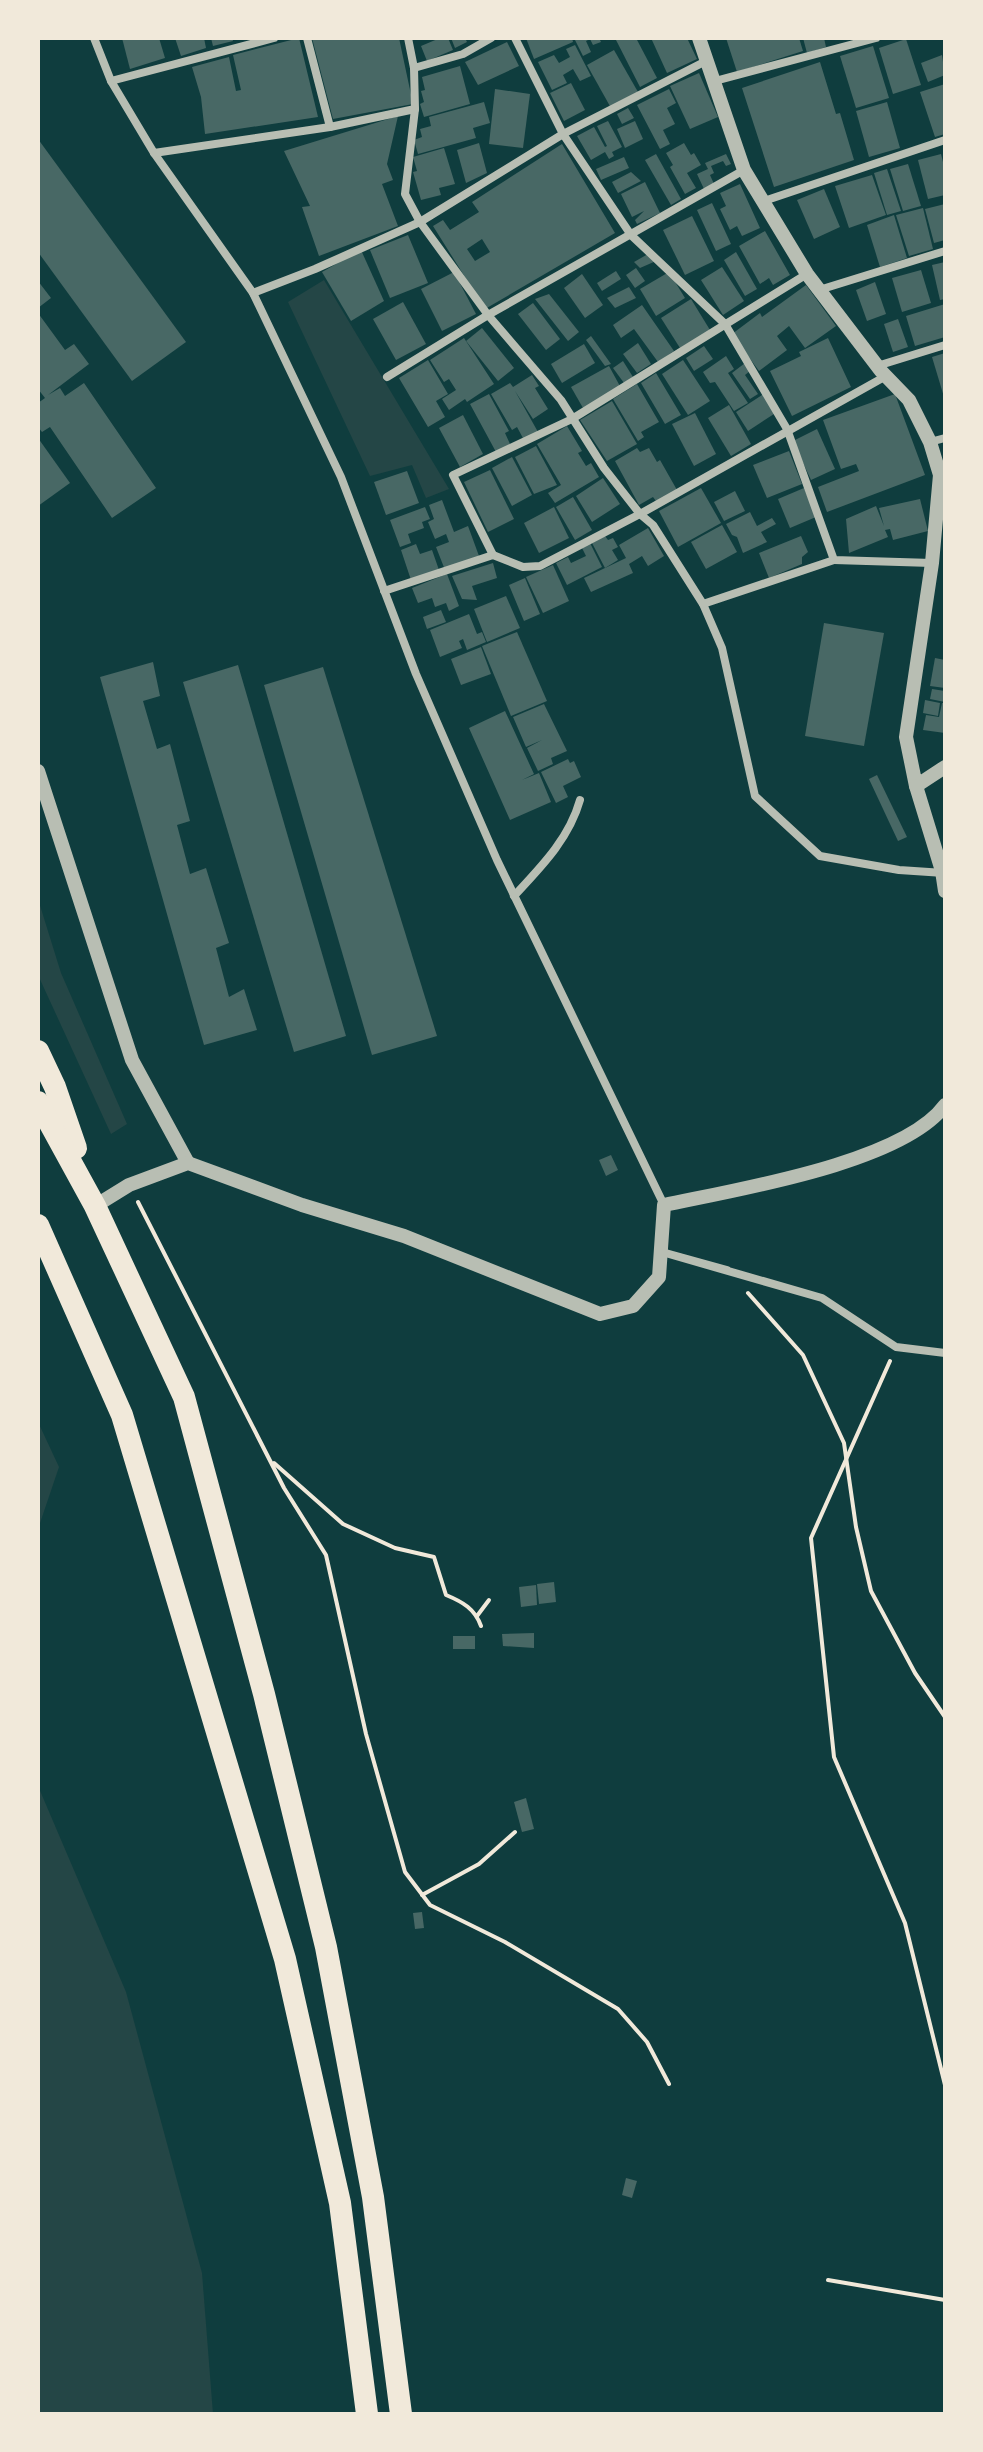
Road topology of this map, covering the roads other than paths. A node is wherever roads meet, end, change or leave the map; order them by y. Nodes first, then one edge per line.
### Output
1 (94, 38) edge
2 (274, 38) edge
3 (307, 38) edge
4 (408, 38) edge
5 (491, 38) edge
6 (515, 38) edge
7 (699, 38) edge
8 (876, 38) edge
9 (708, 60) junction
10 (414, 68) junction
11 (111, 81) junction
12 (715, 81) junction
13 (415, 109) junction
14 (330, 127) junction
15 (563, 134) junction
16 (945, 140) edge
17 (154, 153) junction
18 (744, 170) junction
19 (764, 201) junction
20 (420, 222) junction
21 (631, 235) junction
22 (945, 251) edge
23 (807, 274) junction
24 (819, 290) junction
25 (253, 293) junction
26 (488, 315) junction
27 (725, 324) junction
28 (945, 345) edge
29 (882, 371) junction
30 (387, 377) dead end
31 (572, 419) junction
32 (787, 429) junction
33 (938, 440) edge
34 (640, 514) junction
35 (493, 555) junction
36 (834, 560) junction
37 (932, 563) junction
38 (384, 591) junction
39 (703, 604) junction
40 (945, 767) edge
41 (38, 771) edge
42 (916, 786) junction
43 (580, 800) dead end
44 (944, 872) edge
45 (945, 891) edge
46 (514, 896) junction
47 (38, 1051) edge
48 (38, 1102) edge
49 (945, 1105) edge
50 (188, 1163) junction
51 (664, 1205) junction
52 (95, 1206) junction
53 (38, 1225) edge
54 (662, 1252) junction
55 (727, 1270) road end
56 (945, 1353) edge
57 (367, 2414) edge
58 (401, 2414) edge

1 - 11 street
2 - 11 street
3 - 14 street
4 - 10 street
5 - 10 street
6 - 15 street
7 - 9 street
8 - 12 street
9 - 12 street
9 - 15 street
10 - 13 street
11 - 17 street
12 - 18 street
13 - 14 street
13 - 20 street
14 - 17 street
15 - 20 street
15 - 21 street
16 - 19 street
17 - 25 street
18 - 19 street
18 - 21 street
19 - 23 street
20 - 25 street
20 - 26 street
21 - 26 street
21 - 27 street
22 - 24 street
23 - 24 street
23 - 27 street
24 - 29 street
25 - 38 street
26 - 30 street
26 - 31 street
27 - 31 street
27 - 32 street
28 - 29 street
29 - 32 street
29 - 33 street
31 - 34 street
31 - 35 street
32 - 34 street
32 - 36 street
33 - 37 street
34 - 35 street
34 - 39 street
35 - 38 street
36 - 37 street
36 - 39 street
37 - 42 street
38 - 46 street
39 - 44 street
40 - 42 street
41 - 50 street
42 - 44 street
43 - 46 street
44 - 45 street
46 - 51 street
47 - 52 highway
48 - 52 highway
49 - 51 street
50 - 52 street
50 - 54 street
51 - 54 street
52 - 58 highway
53 - 57 highway
54 - 55 street
54 - 56 street

